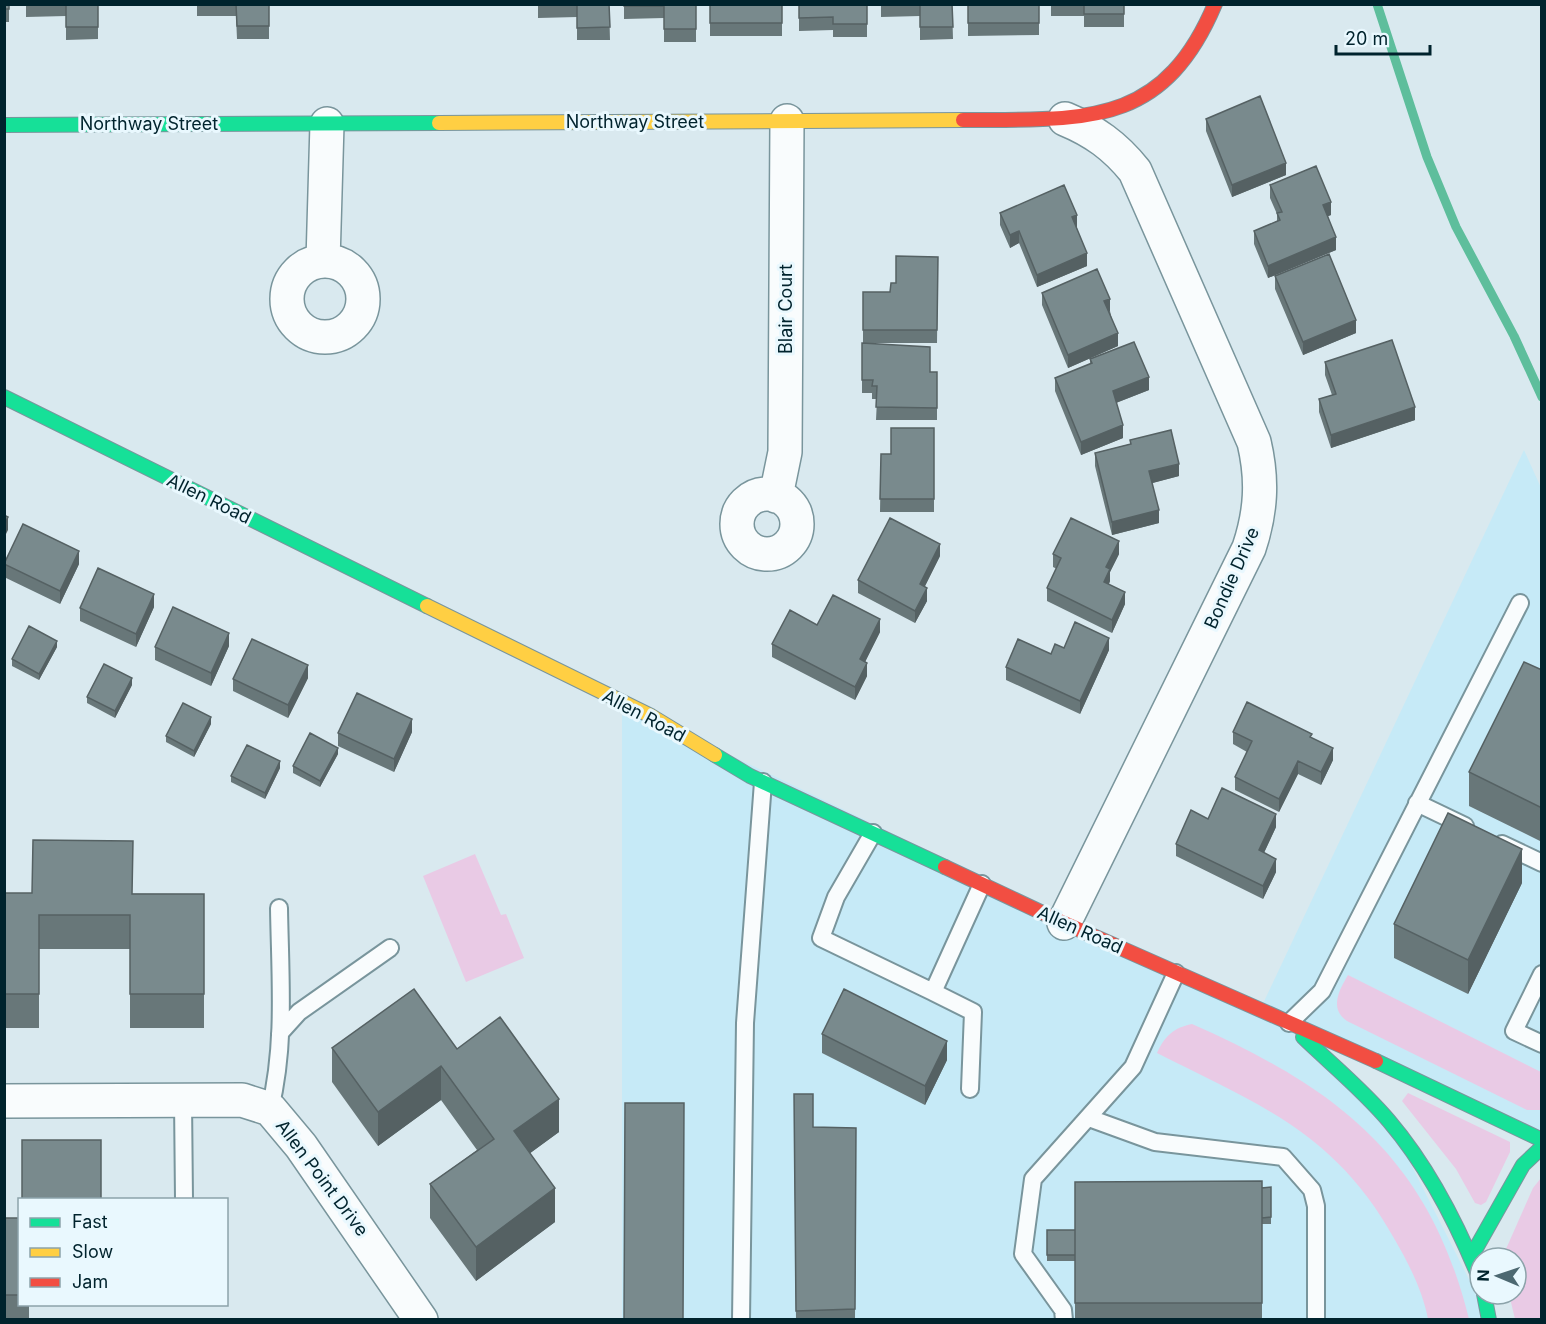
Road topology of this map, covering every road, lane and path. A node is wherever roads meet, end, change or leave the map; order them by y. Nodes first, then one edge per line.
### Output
1 (1215, 4) edge
2 (1065, 119) junction
3 (787, 121) junction
4 (327, 124) junction
5 (4, 125) edge
6 (323, 261) dead end
7 (4, 397) edge
8 (776, 496) dead end
9 (1520, 603) dead end
10 (763, 782) junction
11 (1417, 803) junction
12 (873, 833) junction
13 (1542, 863) edge
14 (982, 885) junction
15 (279, 908) dead end
16 (1064, 923) junction
17 (390, 948) dead end
18 (1176, 973) junction
19 (1542, 975) edge
20 (933, 992) junction
21 (1289, 1023) junction
22 (280, 1033) junction
23 (1542, 1044) edge
24 (970, 1089) dead end
25 (183, 1100) junction
26 (4, 1101) edge
27 (270, 1109) junction
28 (1089, 1118) junction
29 (1542, 1140) edge
30 (1542, 1147) edge
31 (184, 1198) edge
32 (1477, 1246) edge
33 (1468, 1249) edge
34 (422, 1320) edge
35 (741, 1320) edge
36 (1064, 1320) edge
37 (1316, 1320) edge

1 - 2 main road, Northway Street
2 - 3 main road, Northway Street
2 - 16 street, Bondie Drive
3 - 4 main road, Northway Street
3 - 8 street, Blair Court
4 - 5 main road, Northway Street
4 - 6 street
7 - 10 main road, Allen Road
9 - 11 lane
10 - 12 main road, Allen Road
10 - 35 lane
11 - 13 lane
11 - 21 lane
12 - 14 main road, Allen Road
12 - 20 lane
14 - 16 main road, Allen Road
14 - 20 lane
15 - 22 lane
16 - 18 main road, Allen Road
17 - 22 lane
18 - 21 main road, Allen Road
18 - 28 lane
19 - 23 lane
20 - 24 lane
21 - 29 main road, Allen Road
21 - 33 main road, Allen Road
22 - 27 lane
25 - 26 street, Allen Point Drive
25 - 27 street, Allen Point Drive
25 - 31 lane
27 - 34 street, Allen Point Drive
28 - 36 lane
28 - 37 lane
30 - 32 main road

